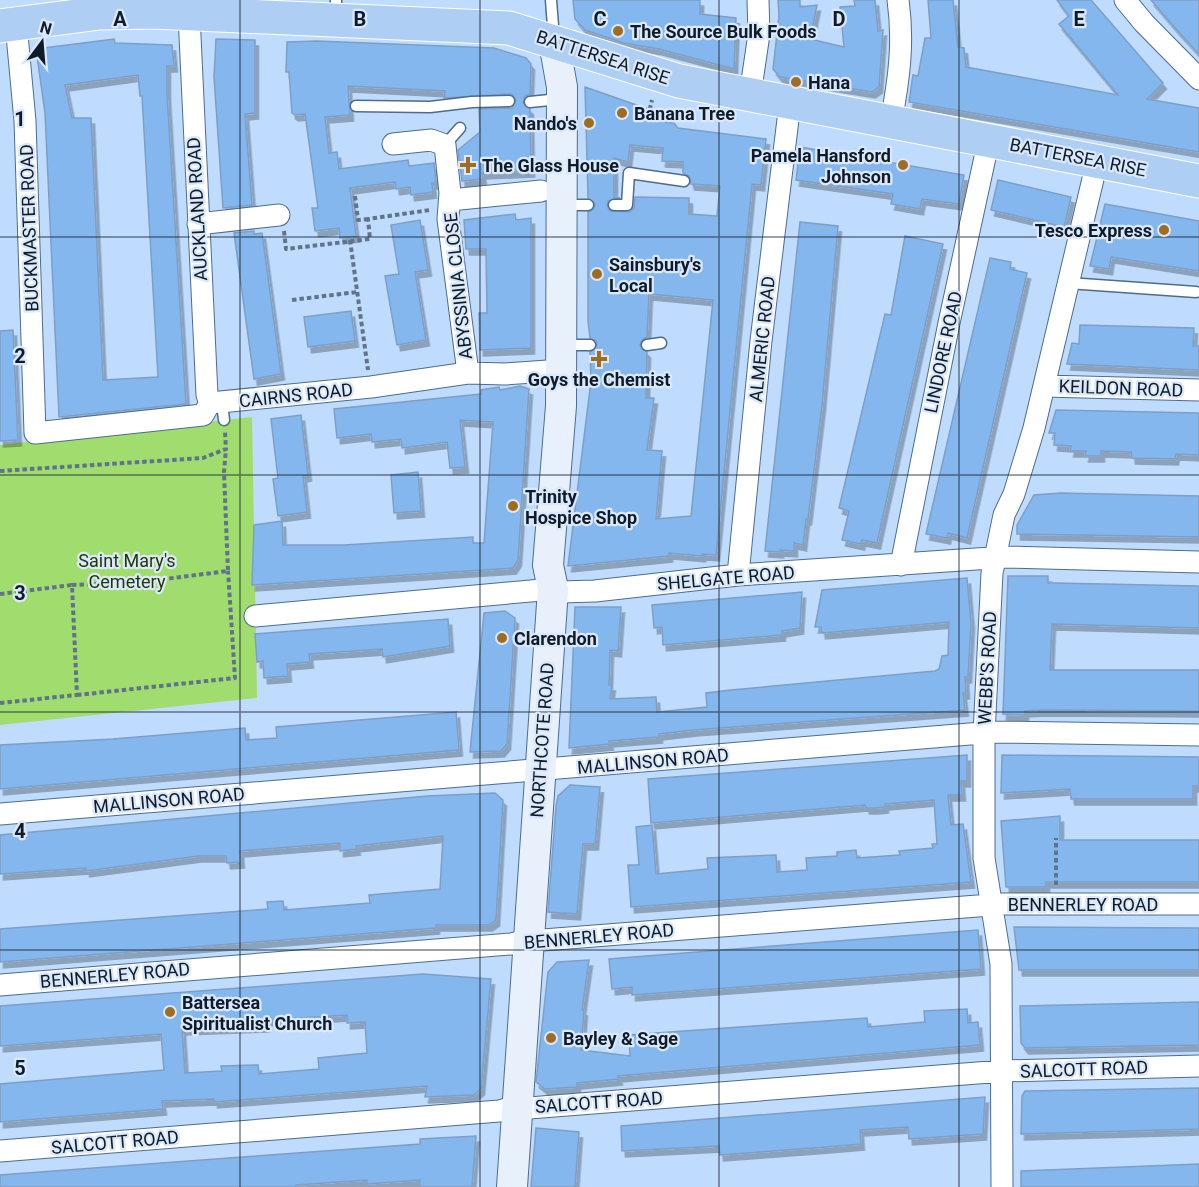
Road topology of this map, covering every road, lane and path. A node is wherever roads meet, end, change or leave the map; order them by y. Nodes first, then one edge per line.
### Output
1 (551, 0) edge
2 (758, 0) edge
3 (898, 0) edge
4 (1125, 0) edge
5 (98, 6) edge
6 (336, 11) edge
7 (189, 15) junction
8 (8, 25) edge
9 (554, 42) junction
10 (1199, 79) edge
11 (750, 95) junction
12 (562, 99) junction
13 (652, 100) dead end
14 (509, 102) dead end
15 (530, 102) dead end
16 (790, 103) junction
17 (356, 106) dead end
18 (648, 117) dead end
19 (891, 121) junction
20 (460, 128) dead end
21 (989, 139) junction
22 (393, 144) dead end
23 (445, 145) junction
24 (1097, 162) junction
25 (684, 181) dead end
26 (1199, 181) edge
27 (355, 196) dead end
28 (563, 200) junction
29 (449, 203) junction
30 (614, 205) dead end
31 (368, 219) junction
32 (281, 221) joint
33 (198, 224) junction
34 (350, 240) junction
35 (1068, 284) junction
36 (357, 292) junction
37 (1197, 292) dead end
38 (291, 300) dead end
39 (661, 343) dead end
40 (647, 345) dead end
41 (571, 353) junction
42 (369, 372) dead end
43 (468, 372) junction
44 (1044, 386) junction
45 (1199, 390) edge
46 (219, 409) junction
47 (35, 433) joint
48 (226, 449) junction
49 (0, 471) edge
50 (994, 558) junction
51 (1199, 562) edge
52 (901, 565) junction
53 (228, 571) junction
54 (738, 575) junction
55 (72, 585) junction
56 (553, 589) junction
57 (0, 594) edge
58 (255, 616) dead end
59 (77, 695) junction
60 (0, 703) edge
61 (984, 734) junction
62 (1199, 735) edge
63 (540, 768) junction
64 (0, 814) edge
65 (1056, 838) dead end
66 (1056, 904) junction
67 (1199, 904) edge
68 (992, 905) junction
69 (529, 939) junction
70 (0, 985) edge
71 (1199, 1066) edge
72 (1004, 1071) junction
73 (518, 1106) junction
74 (0, 1151) edge
75 (512, 1187) edge
76 (1002, 1187) edge

1 - 9 lane
2 - 11 street
3 - 19 street
4 - 10 street
5 - 7 highway, BATTERSEA RISE
5 - 8 highway, BATTERSEA RISE
6 - 7 highway, BATTERSEA RISE
6 - 9 highway, BATTERSEA RISE
7 - 33 street, AUCKLAND ROAD
8 - 47 street, BUCKMASTER ROAD
9 - 11 highway, BATTERSEA RISE
9 - 12 main road, NORTHCOTE ROAD
11 - 16 highway, BATTERSEA RISE
12 - 15 lane
12 - 28 main road, NORTHCOTE ROAD
13 - 18 path
14 - 17 lane
16 - 19 highway, BATTERSEA RISE
16 - 54 street, ALMERIC ROAD
19 - 21 highway, BATTERSEA RISE
20 - 23 lane
21 - 24 highway, BATTERSEA RISE
21 - 52 street, LINDORE ROAD
22 - 23 street
23 - 29 street, ABYSSINIA CLOSE
24 - 26 highway, BATTERSEA RISE
24 - 35 street, WEBB'S ROAD
25 - 30 lane
27 - 31 path
28 - 29 street, ABYSSINIA CLOSE
28 - 41 main road, NORTHCOTE ROAD
29 - 31 path
29 - 43 street, ABYSSINIA CLOSE
31 - 34 path
32 - 33 street
32 - 34 path
33 - 46 street, AUCKLAND ROAD
34 - 36 path
35 - 37 lane
35 - 44 street, WEBB'S ROAD
36 - 38 path
36 - 42 path
39 - 40 lane
41 - 43 street, CAIRNS ROAD
41 - 56 main road, NORTHCOTE ROAD
43 - 46 street, CAIRNS ROAD
44 - 45 street, KEILDON ROAD
44 - 50 street, WEBB'S ROAD
46 - 47 street, CAIRNS ROAD
46 - 48 path
48 - 49 path
48 - 53 path
50 - 51 street, SHELGATE ROAD
50 - 52 street, SHELGATE ROAD
50 - 61 street, WEBB'S ROAD
52 - 54 street, SHELGATE ROAD
53 - 55 path
53 - 59 path
54 - 56 street, SHELGATE ROAD
55 - 57 path
55 - 59 path
56 - 58 street, SHELGATE ROAD
56 - 63 main road, NORTHCOTE ROAD
59 - 60 path
61 - 62 street, MALLINSON ROAD
61 - 63 street, MALLINSON ROAD
61 - 68 street, WEBB'S ROAD
63 - 64 street, MALLINSON ROAD
63 - 69 main road, NORTHCOTE ROAD
65 - 66 path
66 - 67 street, BENNERLEY ROAD
66 - 68 street, BENNERLEY ROAD
68 - 69 street, BENNERLEY ROAD
68 - 72 street, WEBB'S ROAD
69 - 70 street, BENNERLEY ROAD
69 - 73 main road, NORTHCOTE ROAD
71 - 72 street, SALCOTT ROAD
72 - 73 street, SALCOTT ROAD
72 - 76 street, WEBB'S ROAD
73 - 74 street, SALCOTT ROAD
73 - 75 main road, NORTHCOTE ROAD

